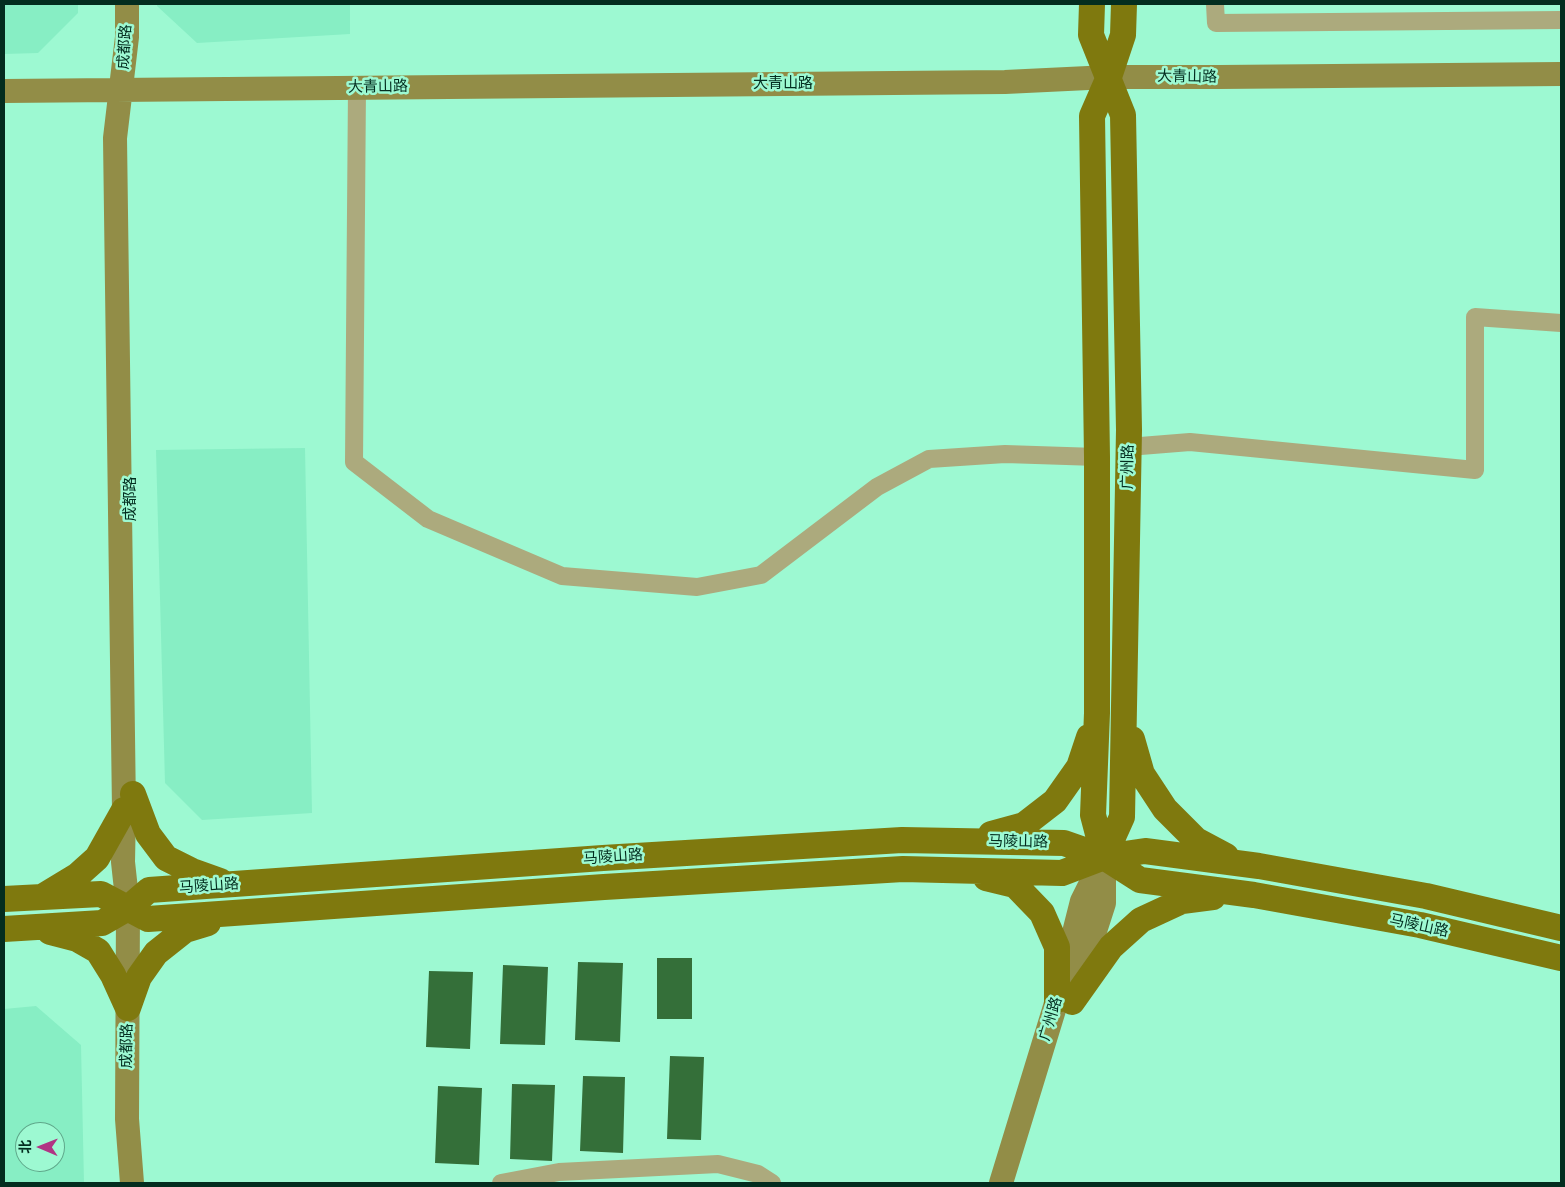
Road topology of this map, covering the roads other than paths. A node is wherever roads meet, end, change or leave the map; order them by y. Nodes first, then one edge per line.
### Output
1 (114, 4) edge
2 (127, 4) edge
3 (1092, 4) edge
4 (1124, 4) edge
5 (1215, 4) edge
6 (1561, 20) edge
7 (1561, 74) edge
8 (1109, 77) junction
9 (357, 88) junction
10 (121, 90) junction
11 (4, 91) edge
12 (1561, 323) edge
13 (1128, 447) junction
14 (1097, 457) junction
15 (1097, 713) junction
16 (1125, 713) junction
17 (129, 802) junction
18 (966, 841) junction
19 (1104, 857) junction
20 (1242, 864) junction
21 (956, 870) junction
22 (233, 885) junction
23 (1243, 894) junction
24 (41, 897) junction
25 (4, 900) edge
26 (128, 908) junction
27 (241, 913) junction
28 (32, 927) junction
29 (1561, 928) edge
30 (4, 929) edge
31 (1561, 958) edge
32 (1064, 1001) junction
33 (128, 1008) junction
34 (132, 1183) edge
35 (501, 1183) edge
36 (772, 1183) edge
37 (1001, 1183) edge
38 (1017, 1183) edge

1 - 10 street, 成都路
2 - 10 street, 成都路
3 - 8 main road, 广州路
4 - 8 main road, 广州路
5 - 6 street
7 - 8 street, 大青山路
8 - 9 street, 大青山路
8 - 13 main road, 广州路
8 - 14 main road, 广州路
9 - 10 street, 大青山路
9 - 14 street
10 - 11 street, 大青山路
10 - 17 street, 成都路
12 - 13 street
13 - 16 main road, 广州路
14 - 15 main road, 广州路
15 - 18 main road
15 - 19 main road, 广州路
16 - 19 main road, 广州路
16 - 20 main road
17 - 22 main road
17 - 24 main road
17 - 26 street, 成都路
18 - 19 main road, 马陵山路
18 - 22 main road, 马陵山路
19 - 20 main road, 马陵山路
19 - 21 main road, 马陵山路
19 - 23 main road, 马陵山路
19 - 32 street, 广州路
20 - 29 main road, 马陵山路
21 - 27 main road, 马陵山路
21 - 32 main road
22 - 26 main road, 马陵山路
23 - 31 main road, 马陵山路
23 - 32 main road
24 - 25 main road, 马陵山路
24 - 26 main road, 马陵山路
26 - 27 main road, 马陵山路
26 - 28 main road, 马陵山路
26 - 33 street, 成都路
27 - 33 main road
28 - 30 main road, 马陵山路
28 - 33 main road
32 - 37 street, 广州路
32 - 38 street, 广州路
33 - 34 street, 成都路
35 - 36 street

